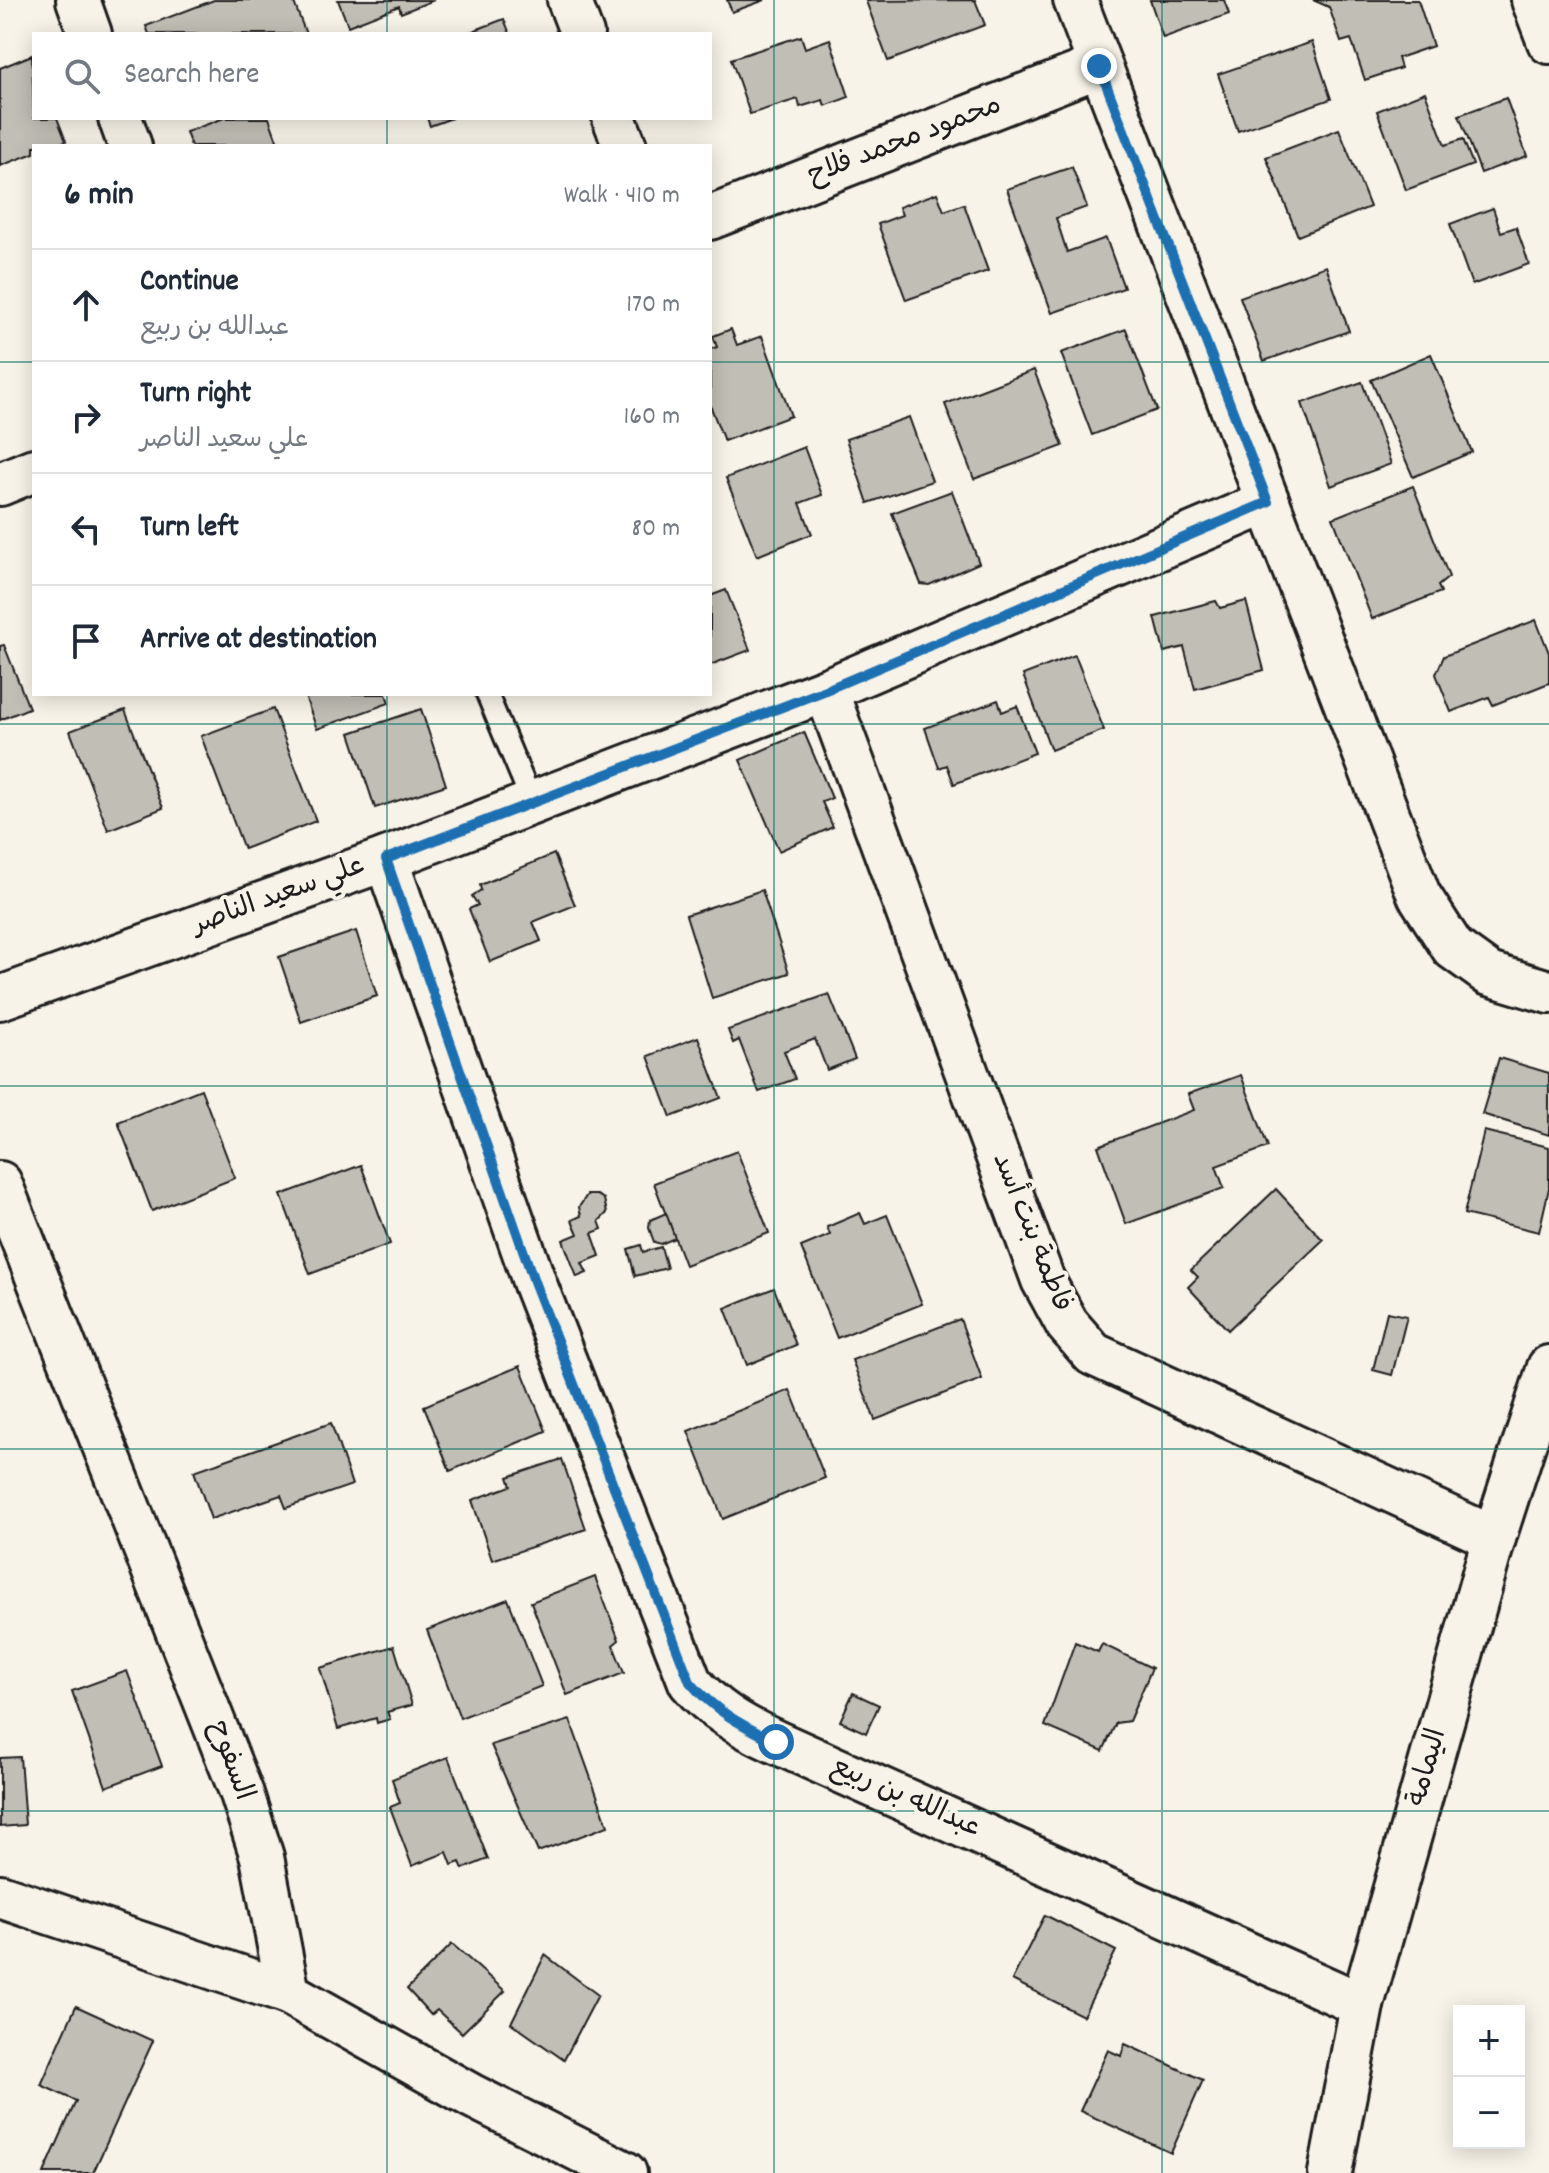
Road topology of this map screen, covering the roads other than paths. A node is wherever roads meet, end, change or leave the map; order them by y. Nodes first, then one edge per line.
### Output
1 (78, 0) edge
2 (569, 0) edge
3 (1075, 0) edge
4 (1533, 0) edge
5 (89, 32) edge
6 (581, 32) edge
7 (1549, 42) edge
8 (1099, 66) junction
9 (121, 120) edge
10 (615, 120) edge
11 (129, 144) edge
12 (624, 144) edge
13 (712, 217) edge
14 (32, 471) edge
15 (0, 484) edge
16 (1268, 502) junction
17 (826, 690) junction
18 (488, 696) edge
19 (532, 802) junction
20 (386, 859) junction
21 (1549, 992) edge
22 (0, 998) edge
23 (0, 1183) edge
24 (1549, 1367) edge
25 (1494, 1538) junction
26 (0, 1896) edge
27 (288, 1993) junction
28 (1362, 2005) junction
29 (625, 2173) edge
30 (1330, 2173) edge

1 - 5 street
2 - 6 street
3 - 8 street
4 - 7 street
8 - 13 street, محمود محمد فلاح
8 - 16 street
9 - 11 street
10 - 12 street
14 - 15 street
16 - 17 street, علي سعيد الناصر
16 - 21 street
17 - 19 street, علي سعيد الناصر
17 - 25 street, فاطمة بنت أسد
18 - 19 lane
19 - 20 street, علي سعيد الناصر
20 - 22 street, علي سعيد الناصر
20 - 28 street, عبدالله بن ربيع
23 - 27 street, السفوح
24 - 25 street, اليمامة
25 - 28 street, اليمامة
26 - 27 street
27 - 29 street
28 - 30 street, اليمامة

